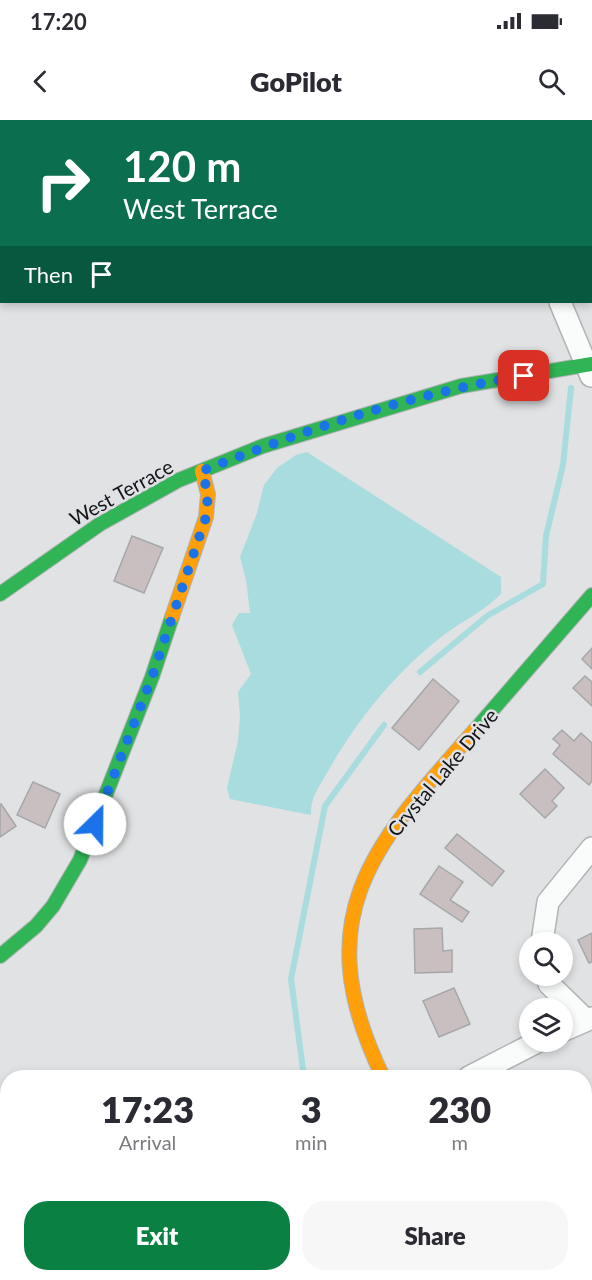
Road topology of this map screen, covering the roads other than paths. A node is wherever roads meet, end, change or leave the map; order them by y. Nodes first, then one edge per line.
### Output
1 (560, 303) edge
2 (590, 369) edge
3 (202, 471) junction
4 (0, 594) edge
5 (592, 595) edge
6 (592, 848) edge
7 (544, 932) edge
8 (0, 956) edge
9 (551, 986) edge
10 (589, 1019) edge
11 (573, 1026) edge
12 (519, 1051) edge
13 (379, 1070) edge
14 (483, 1070) edge

1 - 2 street
2 - 3 street, West Terrace
3 - 4 street, West Terrace
3 - 8 street
5 - 13 street, Crystal Lake Drive
6 - 7 street
9 - 10 street
10 - 11 street
12 - 14 street

